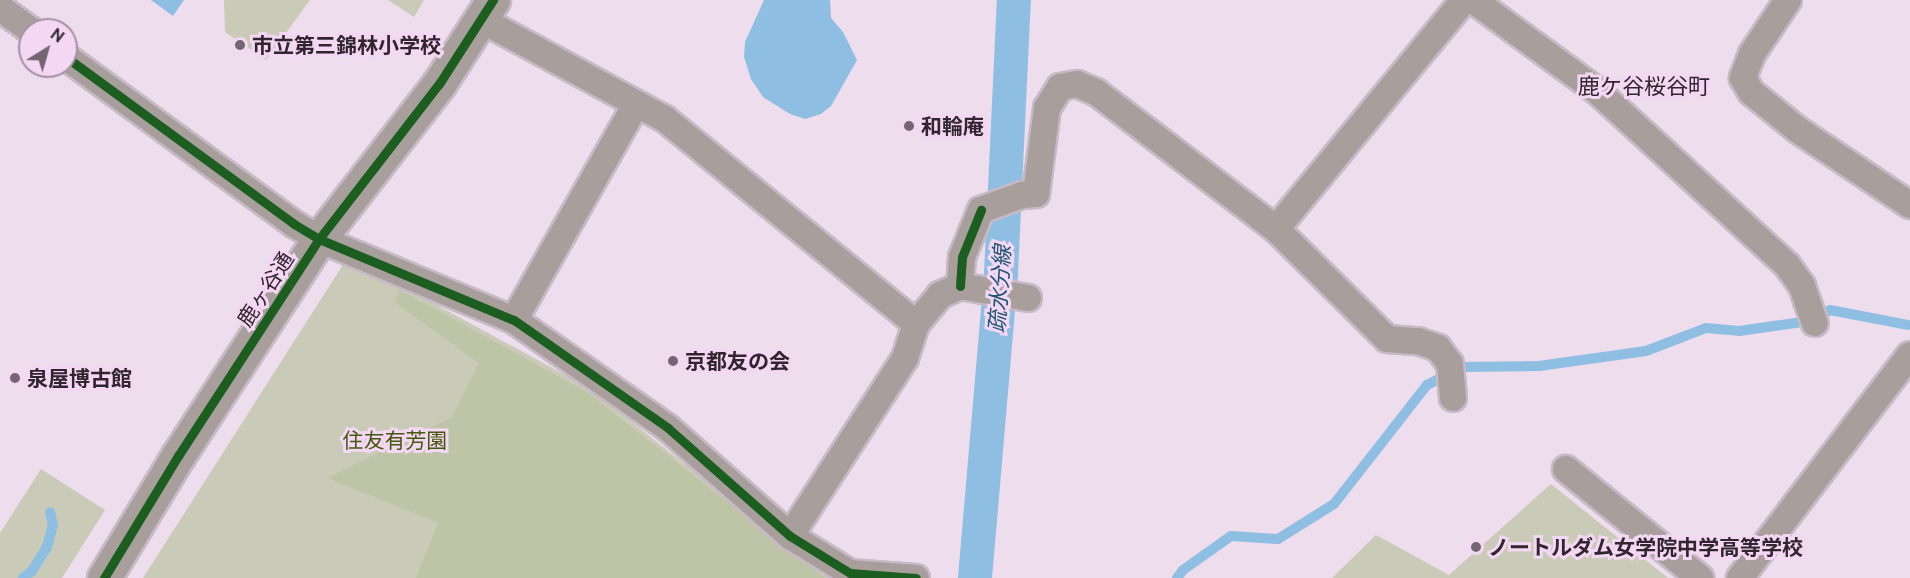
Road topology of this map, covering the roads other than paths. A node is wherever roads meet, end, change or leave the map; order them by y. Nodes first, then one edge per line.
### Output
1 (1464, 0) edge
2 (1473, 0) edge
3 (1788, 0) edge
4 (0, 9) edge
5 (487, 10) edge
6 (18, 22) edge
7 (78, 66) edge
8 (636, 104) junction
9 (1910, 206) edge
10 (1276, 230) junction
11 (319, 239) junction
12 (960, 286) junction
13 (1011, 295) dead end
14 (1812, 316) dead end
15 (514, 320) junction
16 (916, 324) junction
17 (1910, 355) edge
18 (1452, 382) dead end
19 (1566, 469) dead end
20 (790, 536) junction
21 (104, 578) edge
22 (916, 578) edge
23 (1700, 578) edge
24 (1740, 578) edge

1 - 10 street
2 - 14 street
3 - 9 street
4 - 6 street
5 - 8 street
5 - 11 street, 鹿ヶ谷通
7 - 11 street
8 - 15 street
8 - 16 street
10 - 12 street
10 - 18 street
11 - 15 street
11 - 21 street, 鹿ヶ谷通
12 - 13 street
12 - 16 street
15 - 20 street
16 - 20 street
17 - 24 street
19 - 23 street
20 - 22 street

